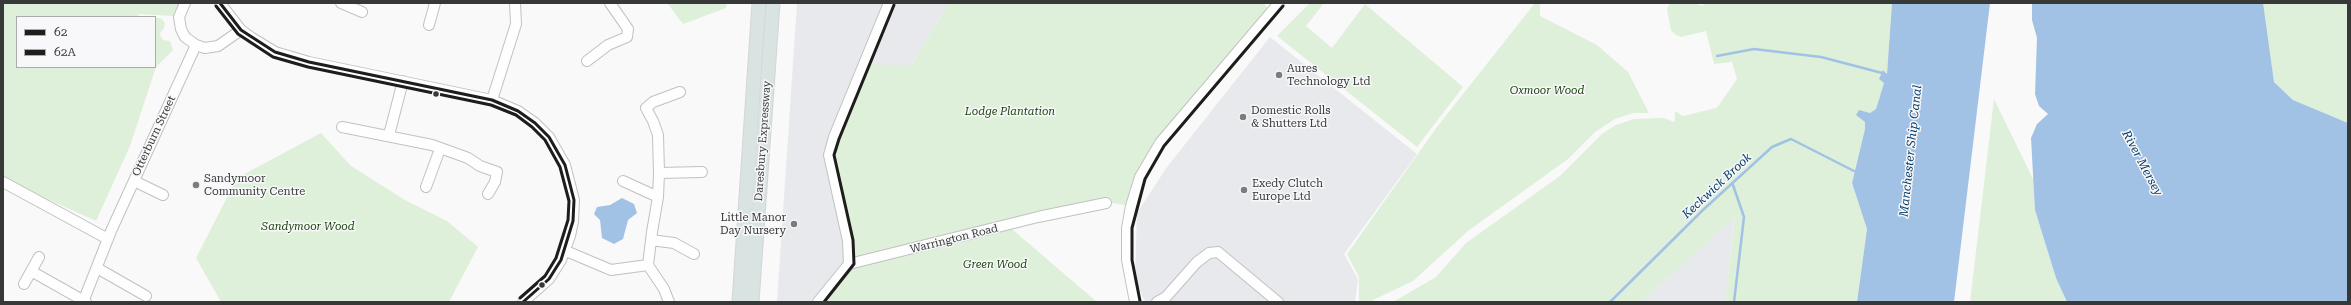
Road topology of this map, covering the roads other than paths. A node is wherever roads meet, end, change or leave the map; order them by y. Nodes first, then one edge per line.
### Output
1 (185, 3) edge
2 (220, 3) edge
3 (341, 3) edge
4 (435, 3) edge
5 (515, 3) edge
6 (610, 3) edge
7 (758, 3) edge
8 (773, 3) edge
9 (889, 3) edge
10 (1279, 3) edge
11 (362, 12) dead end
12 (429, 25) dead end
13 (241, 30) junction
14 (196, 46) junction
15 (587, 61) dead end
16 (403, 81) junction
17 (680, 92) dead end
18 (492, 100) junction
19 (342, 127) dead end
20 (389, 135) junction
21 (440, 149) junction
22 (702, 172) dead end
23 (659, 173) junction
24 (134, 181) junction
25 (623, 181) dead end
26 (3, 182) edge
27 (426, 186) dead end
28 (163, 194) dead end
29 (488, 194) dead end
30 (658, 197) junction
31 (1106, 203) dead end
32 (108, 239) junction
33 (651, 240) junction
34 (756, 249) junction
35 (566, 251) junction
36 (694, 254) dead end
37 (39, 257) dead end
38 (849, 264) junction
39 (648, 265) junction
40 (97, 268) junction
41 (31, 271) junction
42 (24, 284) dead end
43 (146, 296) dead end
44 (84, 302) edge
45 (523, 302) edge
46 (669, 302) edge
47 (739, 302) edge
48 (752, 302) edge
49 (757, 302) edge
50 (818, 302) edge
51 (1135, 302) edge
52 (1157, 302) edge
53 (1278, 302) edge

1 - 14 street
2 - 13 street
3 - 11 street
4 - 12 street
5 - 18 street
6 - 15 street
7 - 47 main road, Daresbury Expressway
8 - 34 main road, Daresbury Expressway
9 - 38 street
10 - 51 street
13 - 14 street
13 - 16 street
14 - 24 street, Otterburn Street
16 - 18 street
16 - 20 street
17 - 23 street
18 - 35 street
19 - 20 street
20 - 21 street
21 - 27 street
21 - 29 street
22 - 23 street
23 - 30 street
24 - 28 street
24 - 32 street, Otterburn Street
25 - 30 street
26 - 32 street
30 - 33 street
31 - 38 street, Warrington Road
32 - 40 street, Otterburn Street
33 - 36 street
33 - 39 street
34 - 48 main road, Daresbury Expressway
34 - 49 main road
35 - 39 street
35 - 45 street
37 - 41 street
38 - 50 street
39 - 46 street
40 - 43 street
40 - 44 street, Otterburn Street
41 - 42 street
41 - 44 street
52 - 53 street

